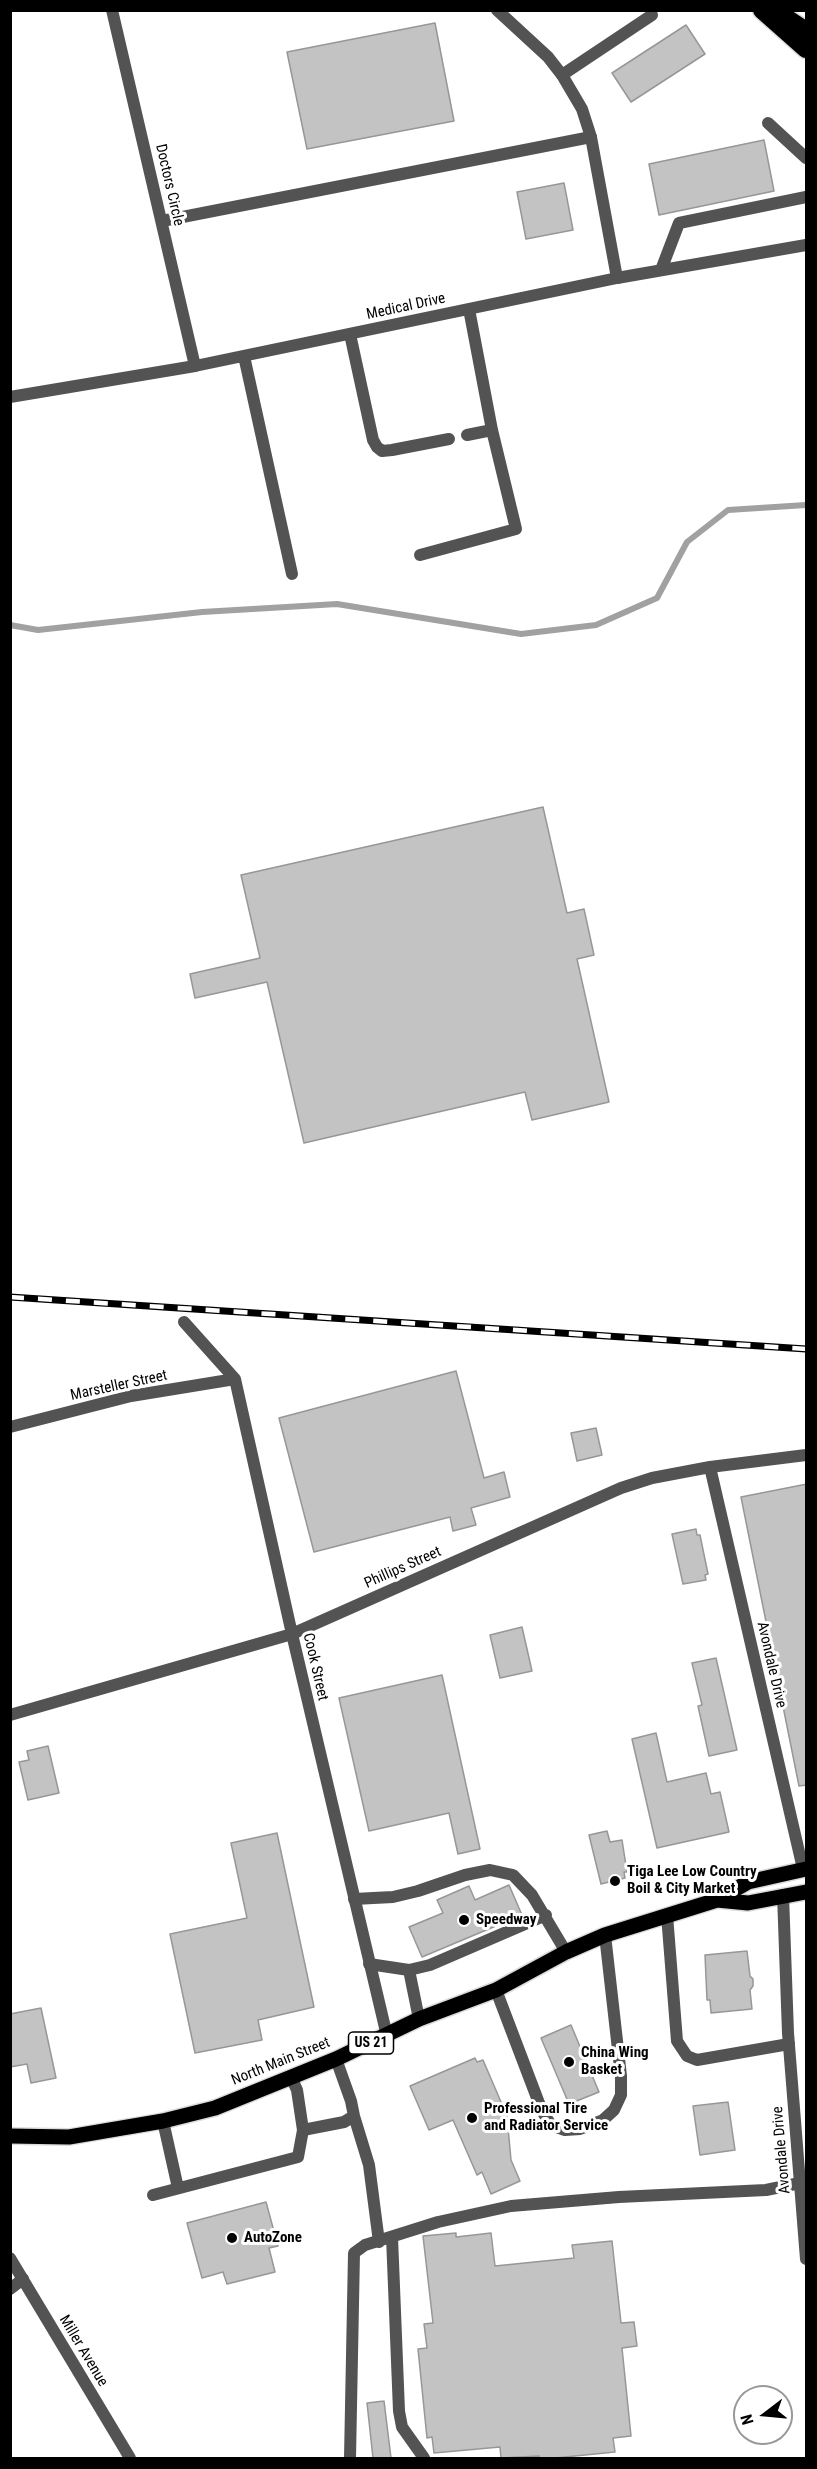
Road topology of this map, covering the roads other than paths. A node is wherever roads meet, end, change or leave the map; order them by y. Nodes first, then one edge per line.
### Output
1 (112, 10) edge
2 (497, 10) edge
3 (762, 10) edge
4 (776, 10) edge
5 (652, 15) dead end
6 (807, 31) edge
7 (807, 49) edge
8 (562, 75) junction
9 (768, 123) dead end
10 (591, 137) junction
11 (807, 158) edge
12 (807, 197) edge
13 (162, 221) junction
14 (807, 245) edge
15 (661, 270) junction
16 (617, 278) junction
17 (469, 309) junction
18 (350, 334) junction
19 (244, 356) junction
20 (195, 366) junction
21 (10, 397) edge
22 (492, 430) junction
23 (467, 435) dead end
24 (449, 439) dead end
25 (420, 555) dead end
26 (292, 574) dead end
27 (184, 1322) dead end
28 (235, 1379) junction
29 (10, 1427) edge
30 (807, 1455) edge
31 (710, 1467) junction
32 (292, 1634) junction
33 (10, 1715) edge
34 (805, 1869) edge
35 (807, 1892) edge
36 (783, 1895) junction
37 (354, 1899) junction
38 (717, 1900) junction
39 (546, 1915) junction
40 (667, 1915) junction
41 (605, 1935) junction
42 (566, 1952) junction
43 (369, 1964) junction
44 (409, 1970) junction
45 (496, 1990) junction
46 (419, 2019) junction
47 (387, 2036) junction
48 (789, 2044) junction
49 (336, 2059) junction
50 (291, 2077) junction
51 (354, 2116) junction
52 (164, 2121) junction
53 (303, 2130) junction
54 (10, 2136) edge
55 (800, 2183) junction
56 (178, 2188) junction
57 (153, 2194) dead end
58 (392, 2238) junction
59 (379, 2242) junction
60 (10, 2258) edge
61 (807, 2259) edge
62 (23, 2279) junction
63 (10, 2289) edge
64 (130, 2458) edge
65 (350, 2458) edge
66 (424, 2458) edge

1 - 13 street, Doctors Circle
2 - 8 street
3 - 7 highway
4 - 6 highway
5 - 8 street
8 - 10 street
9 - 11 street
10 - 13 street
10 - 16 street
12 - 15 street
13 - 20 street, Doctors Circle
14 - 15 street, Medical Drive
15 - 16 street, Medical Drive
16 - 17 street, Medical Drive
17 - 18 street, Medical Drive
17 - 22 street
18 - 19 street, Medical Drive
18 - 24 street
19 - 20 street, Medical Drive
19 - 26 street
20 - 21 street, Medical Drive
22 - 23 street
22 - 25 street
27 - 28 street, Cook Street
28 - 29 street, Marsteller Street
28 - 32 street, Cook Street
30 - 31 street, Phillips Street
31 - 32 street, Phillips Street
31 - 34 street, Avondale Drive
32 - 33 street, Phillips Street
32 - 37 street, Cook Street
34 - 38 main road, North Main Street / US 21
35 - 36 main road, North Main Street / US 21
36 - 38 main road, North Main Street / US 21
36 - 48 street, Avondale Drive
37 - 39 street
37 - 43 street, Cook Street
38 - 40 main road, North Main Street / US 21
39 - 42 street
39 - 44 street
40 - 41 main road, North Main Street / US 21
40 - 48 street
41 - 42 main road, North Main Street / US 21
41 - 45 street
42 - 45 main road, North Main Street / US 21
43 - 44 street
43 - 47 street, Cook Street
44 - 46 street
45 - 46 main road, North Main Street / US 21
46 - 47 main road, North Main Street / US 21
47 - 49 main road, North Main Street / US 21
48 - 55 street, Avondale Drive
49 - 50 main road, North Main Street / US 21
49 - 51 street
50 - 52 main road, North Main Street / US 21
50 - 53 street
51 - 53 street
51 - 59 street
52 - 54 main road, North Main Street / US 21
52 - 56 street
53 - 56 street
55 - 58 street
55 - 61 street, Avondale Drive
56 - 57 street
58 - 59 street
58 - 66 street
59 - 65 street
60 - 62 street, Miller Avenue
62 - 63 street
62 - 64 street, Miller Avenue

